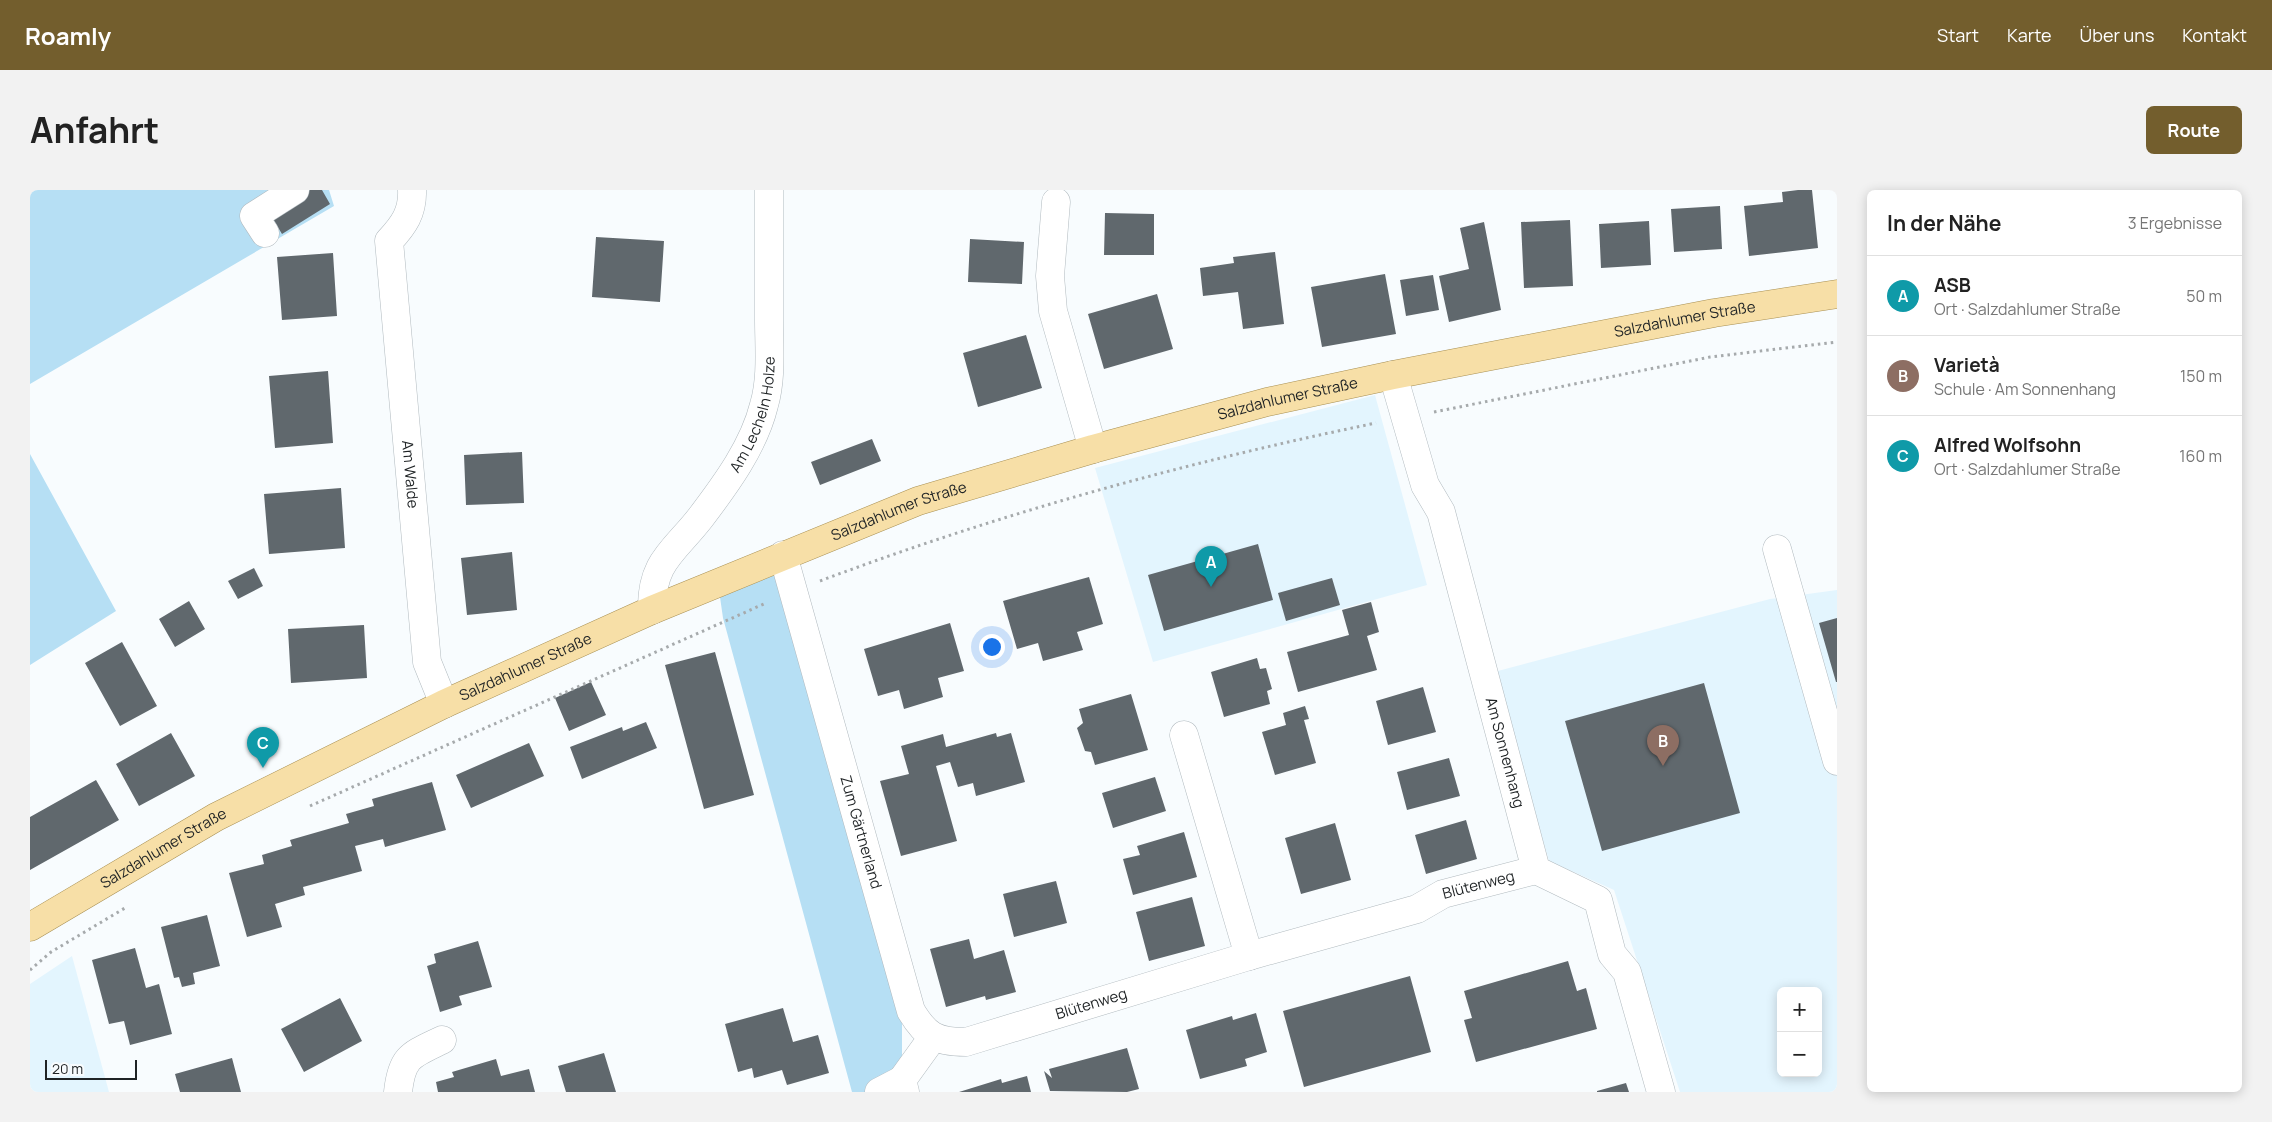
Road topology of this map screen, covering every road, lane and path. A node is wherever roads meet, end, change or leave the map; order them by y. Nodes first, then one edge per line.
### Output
1 (295, 190) edge
2 (412, 190) edge
3 (769, 190) edge
4 (1056, 202) dead end
5 (265, 233) dead end
6 (1837, 294) edge
7 (1837, 342) edge
8 (1393, 375) junction
9 (1406, 417) junction
10 (1093, 449) junction
11 (1777, 549) dead end
12 (783, 555) junction
13 (793, 591) junction
14 (652, 610) junction
15 (444, 704) junction
16 (1184, 736) dead end
17 (1837, 760) edge
18 (303, 810) dead end
19 (1536, 870) junction
20 (134, 903) dead end
21 (30, 927) edge
22 (1250, 956) junction
23 (30, 970) edge
24 (933, 1037) junction
25 (442, 1040) dead end
26 (895, 1088) edge
27 (398, 1092) edge
28 (1661, 1092) edge

1 - 5 street
2 - 15 street, Am Walde
3 - 14 street, Am Lecheln Holze
4 - 10 street
6 - 8 main road, Salzdahlumer Straße
7 - 9 path
8 - 9 street, Am Sonnenhang
8 - 10 main road, Salzdahlumer Straße
9 - 13 path
9 - 19 street, Am Sonnenhang
10 - 12 main road, Salzdahlumer Straße
11 - 17 street
12 - 13 street, Zum Gärtnerland
12 - 14 main road, Salzdahlumer Straße
13 - 18 path
13 - 24 street, Zum Gärtnerland
14 - 15 main road, Salzdahlumer Straße
15 - 21 main road, Salzdahlumer Straße
16 - 22 street
19 - 22 street, Blütenweg
19 - 28 street
20 - 23 path
22 - 24 street, Blütenweg
24 - 26 street
25 - 27 street

